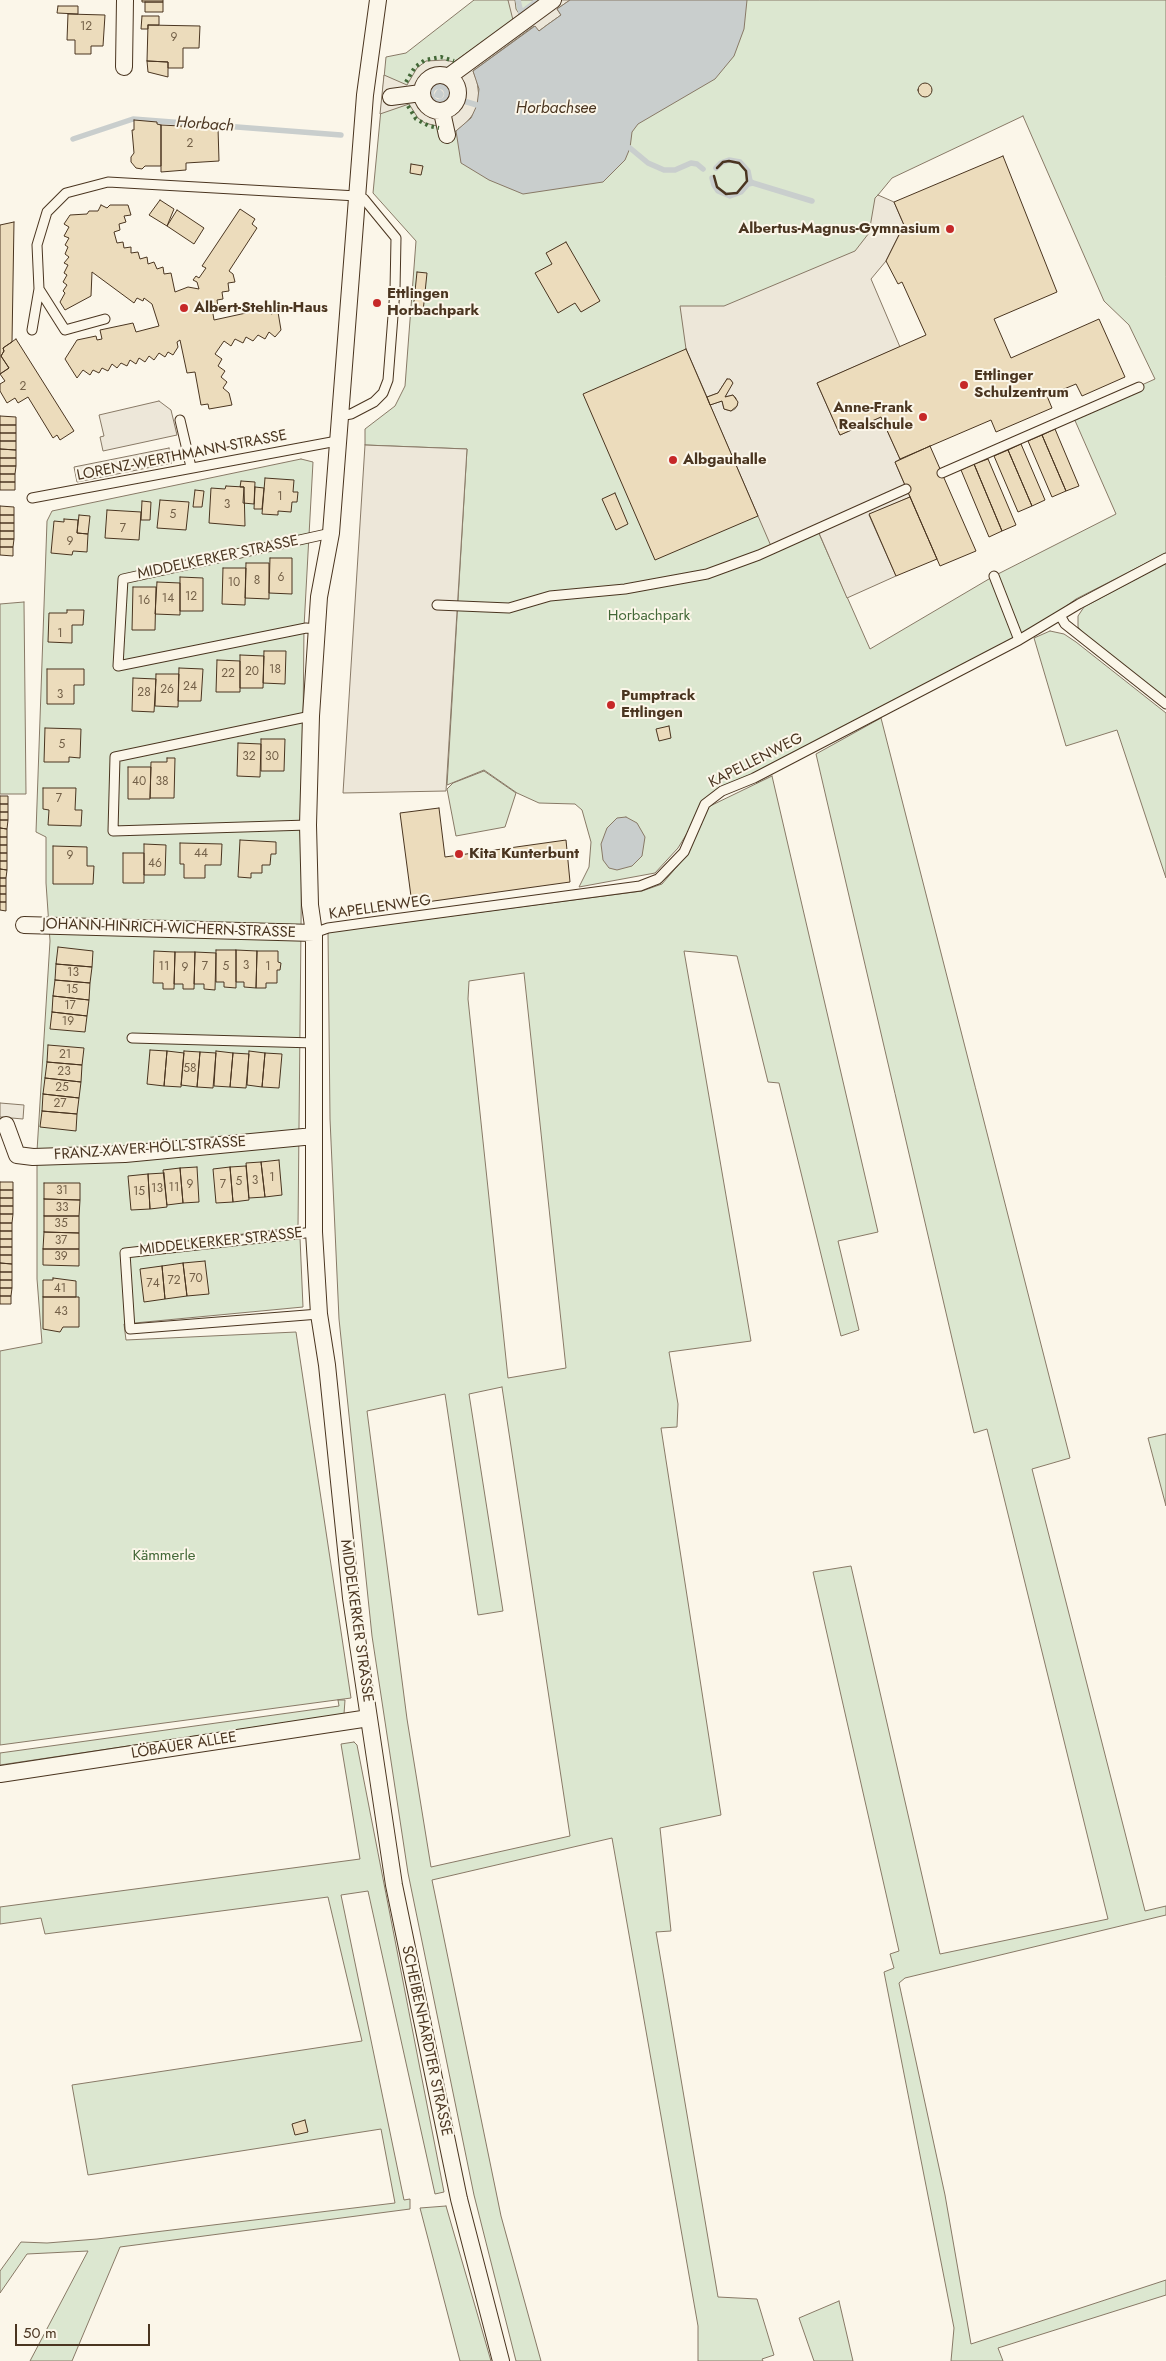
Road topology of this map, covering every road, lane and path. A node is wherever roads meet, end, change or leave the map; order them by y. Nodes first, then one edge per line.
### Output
1 (125, 0) edge
2 (378, 0) edge
3 (553, 0) edge
4 (124, 67) dead end
5 (448, 77) junction
6 (421, 93) junction
7 (391, 96) dead end
8 (442, 112) junction
9 (447, 135) dead end
10 (357, 196) junction
11 (39, 289) junction
12 (105, 319) dead end
13 (32, 330) dead end
14 (1139, 387) dead end
15 (338, 416) junction
16 (180, 420) dead end
17 (337, 441) junction
18 (191, 467) junction
19 (942, 473) dead end
20 (906, 489) dead end
21 (32, 498) dead end
22 (331, 533) junction
23 (1166, 558) edge
24 (994, 576) dead end
25 (437, 605) dead end
26 (1061, 617) junction
27 (316, 629) junction
28 (1020, 640) junction
29 (1166, 704) edge
30 (311, 716) junction
31 (308, 825) junction
32 (24, 925) dead end
33 (314, 933) junction
34 (132, 1038) dead end
35 (315, 1043) junction
36 (6, 1125) dead end
37 (314, 1136) junction
38 (314, 1232) junction
39 (319, 1314) junction
40 (369, 1718) junction
41 (0, 1774) edge
42 (501, 2361) edge

1 - 4 street
2 - 10 street, MIDDELKERKER STRASSE
3 - 5 street
5 - 6 street
5 - 8 street
6 - 7 street
6 - 8 street
8 - 9 street
10 - 11 lane
10 - 15 street, MIDDELKERKER STRASSE
10 - 15 lane
11 - 12 lane
11 - 13 lane
14 - 19 lane
15 - 17 street, MIDDELKERKER STRASSE
16 - 18 lane
17 - 18 lane, LORENZ-WERTHMANN-STRASSE
17 - 22 street, MIDDELKERKER STRASSE
18 - 21 lane, LORENZ-WERTHMANN-STRASSE
20 - 25 lane
22 - 27 street, MIDDELKERKER STRASSE
22 - 27 lane, MIDDELKERKER STRASSE
23 - 26 lane, KAPELLENWEG
24 - 28 lane
26 - 28 lane, KAPELLENWEG
26 - 29 lane
27 - 30 street, MIDDELKERKER STRASSE
28 - 33 lane, KAPELLENWEG
30 - 31 street, MIDDELKERKER STRASSE
30 - 31 lane
31 - 33 street, MIDDELKERKER STRASSE
32 - 33 street, JOHANN-HINRICH-WICHERN-STRASSE
33 - 35 street, MIDDELKERKER STRASSE
34 - 35 lane
35 - 37 street, MIDDELKERKER STRASSE
36 - 37 street, FRANZ-XAVER-HÖLL-STRASSE
37 - 38 street, MIDDELKERKER STRASSE
38 - 39 street, MIDDELKERKER STRASSE
38 - 39 lane, MIDDELKERKER STRASSE
39 - 40 street, MIDDELKERKER STRASSE
40 - 41 street, LÖBAUER ALLEE
40 - 42 street, SCHEIBENHARDTER STRASSE

